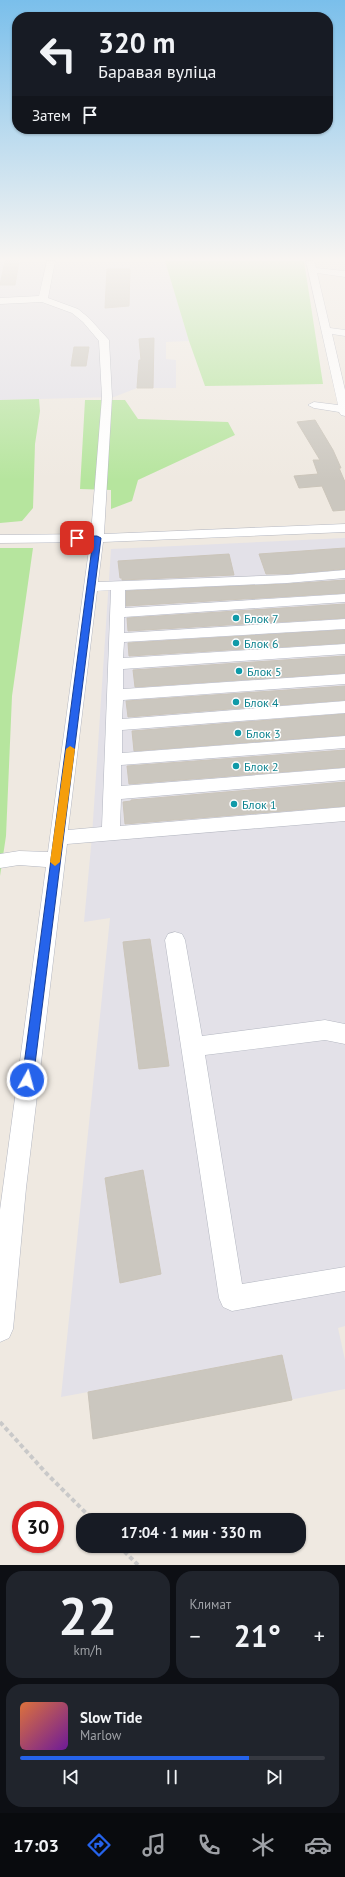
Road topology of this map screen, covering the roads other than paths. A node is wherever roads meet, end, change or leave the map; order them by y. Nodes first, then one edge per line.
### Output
1 (99, 334) edge
2 (326, 334) edge
3 (314, 405) dead end
4 (344, 411) edge
5 (345, 528) edge
6 (97, 538) junction
7 (0, 539) edge
8 (345, 574) edge
9 (118, 586) junction
10 (91, 587) junction
11 (345, 598) edge
12 (117, 613) junction
13 (345, 624) edge
14 (117, 638) junction
15 (345, 648) edge
16 (116, 664) junction
17 (345, 679) edge
18 (115, 695) junction
19 (345, 707) edge
20 (114, 725) junction
21 (345, 742) edge
22 (113, 760) junction
23 (345, 774) edge
24 (112, 794) junction
25 (345, 814) edge
26 (111, 834) junction
27 (59, 838) junction
28 (55, 860) junction
29 (0, 861) edge
30 (175, 940) dead end
31 (345, 1034) edge
32 (193, 1047) junction
33 (345, 1279) edge
34 (0, 1329) edge

1 - 6 street
2 - 4 street
3 - 4 street
5 - 6 street
6 - 7 street
6 - 10 street
8 - 9 street
9 - 10 street
9 - 12 street
10 - 27 street
11 - 12 street
12 - 14 street
13 - 14 street
14 - 16 street
15 - 16 street
16 - 18 street
17 - 18 street
18 - 20 street
19 - 20 street
20 - 22 street
21 - 22 street
22 - 24 street
23 - 24 street
24 - 26 street
25 - 26 street
26 - 27 street
27 - 28 street
28 - 29 street
28 - 34 street
30 - 32 street
31 - 32 street
32 - 33 street

